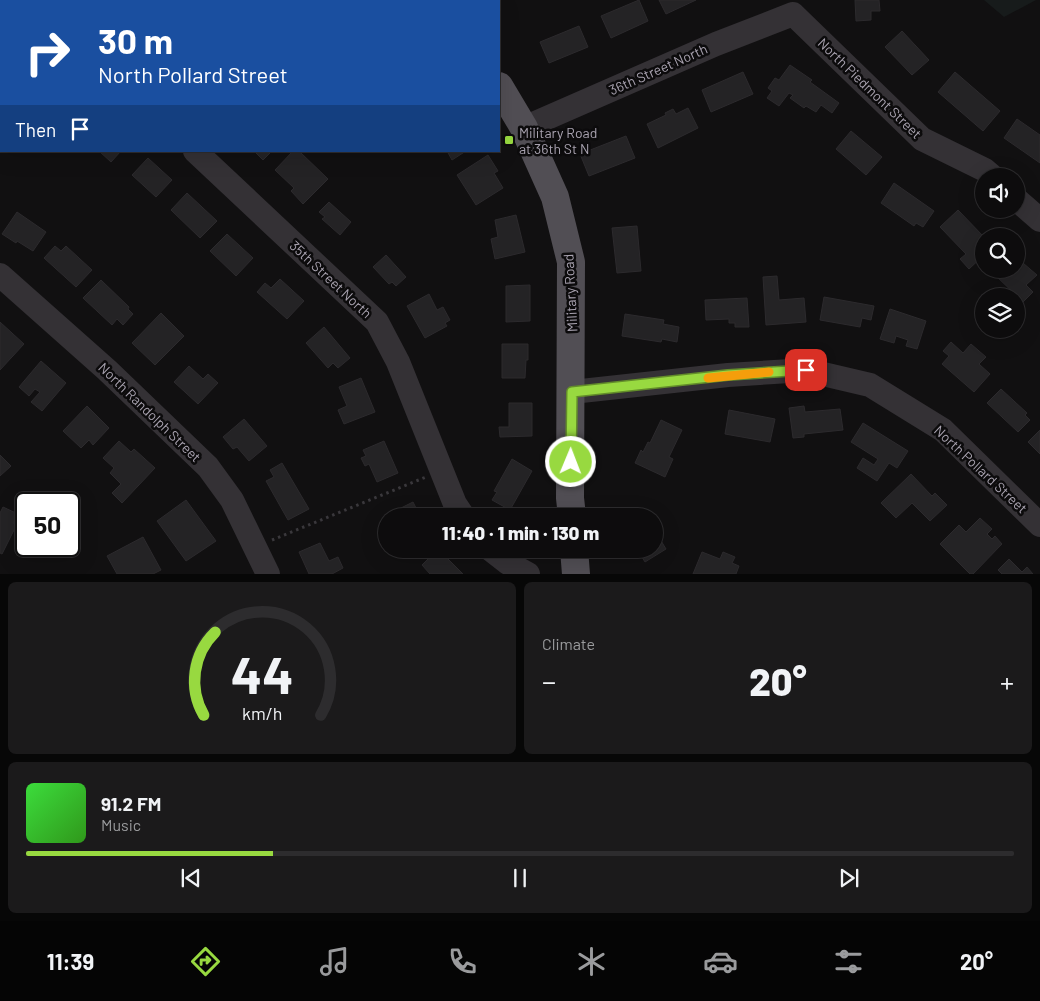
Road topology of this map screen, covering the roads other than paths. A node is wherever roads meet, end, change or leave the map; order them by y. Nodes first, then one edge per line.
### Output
1 (796, 7) edge
2 (500, 88) edge
3 (524, 128) junction
4 (196, 152) edge
5 (981, 168) edge
6 (1025, 207) edge
7 (1040, 220) edge
8 (0, 275) edge
9 (572, 392) junction
10 (458, 508) edge
11 (571, 508) edge
12 (1040, 525) edge
13 (501, 558) edge
14 (575, 558) edge
15 (260, 571) edge
16 (528, 574) edge
17 (576, 574) edge

1 - 3 street, 36th Street North
1 - 5 street, North Piedmont Street
2 - 3 main road, Military Road
3 - 9 main road, Military Road
4 - 10 street, 35th Street North
6 - 7 street
8 - 15 street, North Randolph Street
9 - 11 main road, Military Road
9 - 12 street, North Pollard Street
13 - 16 street
14 - 17 main road

